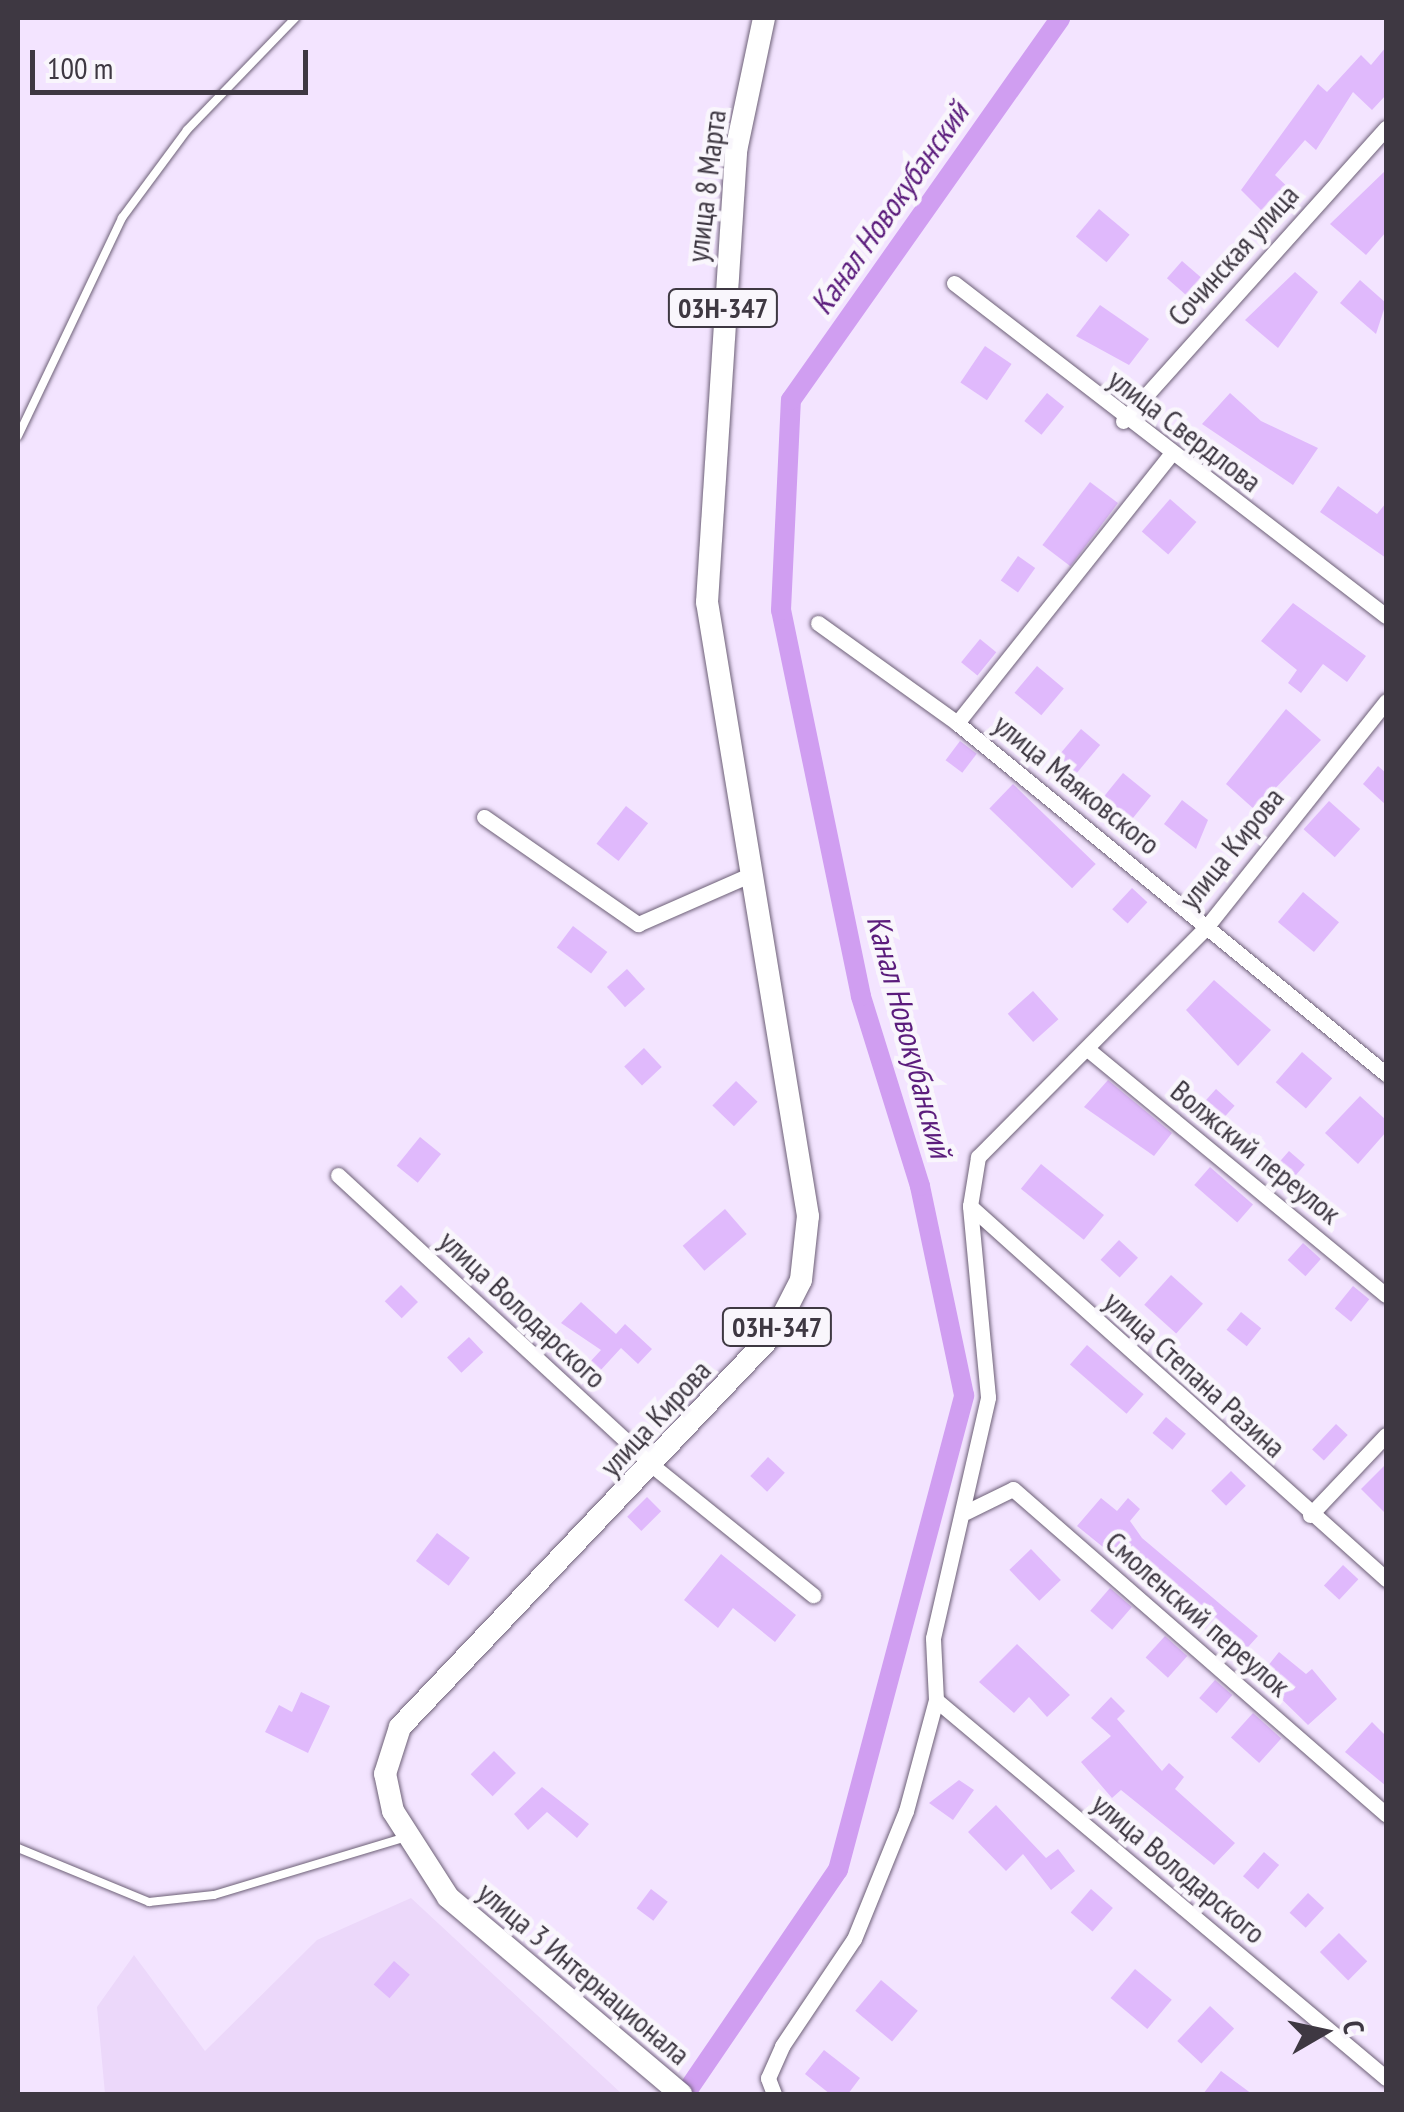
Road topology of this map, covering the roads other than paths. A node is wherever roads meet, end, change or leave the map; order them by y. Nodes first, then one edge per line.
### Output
1 (296, 18) edge
2 (764, 18) edge
3 (1386, 128) edge
4 (954, 283) dead end
5 (1123, 421) junction
6 (18, 436) edge
7 (1172, 453) junction
8 (707, 602) joint
9 (1386, 616) edge
10 (818, 623) dead end
11 (1386, 701) edge
12 (957, 723) junction
13 (484, 818) dead end
14 (752, 874) junction
15 (1208, 925) junction
16 (1091, 1052) junction
17 (1386, 1074) edge
18 (338, 1175) dead end
19 (970, 1206) junction
20 (1386, 1295) edge
21 (1386, 1435) edge
22 (652, 1466) junction
23 (966, 1512) junction
24 (1310, 1515) junction
25 (1386, 1579) edge
26 (813, 1595) dead end
27 (936, 1700) junction
28 (1386, 1814) edge
29 (408, 1837) junction
30 (18, 1848) edge
31 (448, 1898) joint
32 (1386, 2078) edge
33 (681, 2094) edge
34 (774, 2094) edge

1 - 6 lane
2 - 8 main road, улица 8 Марта / 03Н-347
3 - 5 street, Сочинская улица
4 - 5 street, улица Свердлова
5 - 7 street, улица Свердлова
7 - 9 street, улица Свердлова
7 - 12 street
8 - 14 main road, улица Кирова / 03Н-347
10 - 12 street, улица Маяковского
11 - 15 street, улица Кирова
12 - 15 street, улица Маяковского
13 - 14 street
14 - 22 main road, улица Кирова / 03Н-347
15 - 16 street, улица Кирова
15 - 17 street, улица Маяковского
16 - 19 street, улица Кирова
16 - 20 street, Волжский переулок
18 - 22 street, улица Володарского
19 - 23 street, улица Кирова
19 - 24 street, улица Степана Разина
21 - 24 street
22 - 26 street, улица Володарского
22 - 29 main road, улица Кирова / 03Н-347
23 - 27 street, улица Кирова
23 - 28 street, Смоленский переулок
24 - 25 street, улица Степана Разина
27 - 32 street, улица Володарского
27 - 34 street, улица Кирова
29 - 30 lane
29 - 31 main road, улица Кирова / 03Н-347
31 - 33 main road, улица 3 Интернационала / 03Н-347

